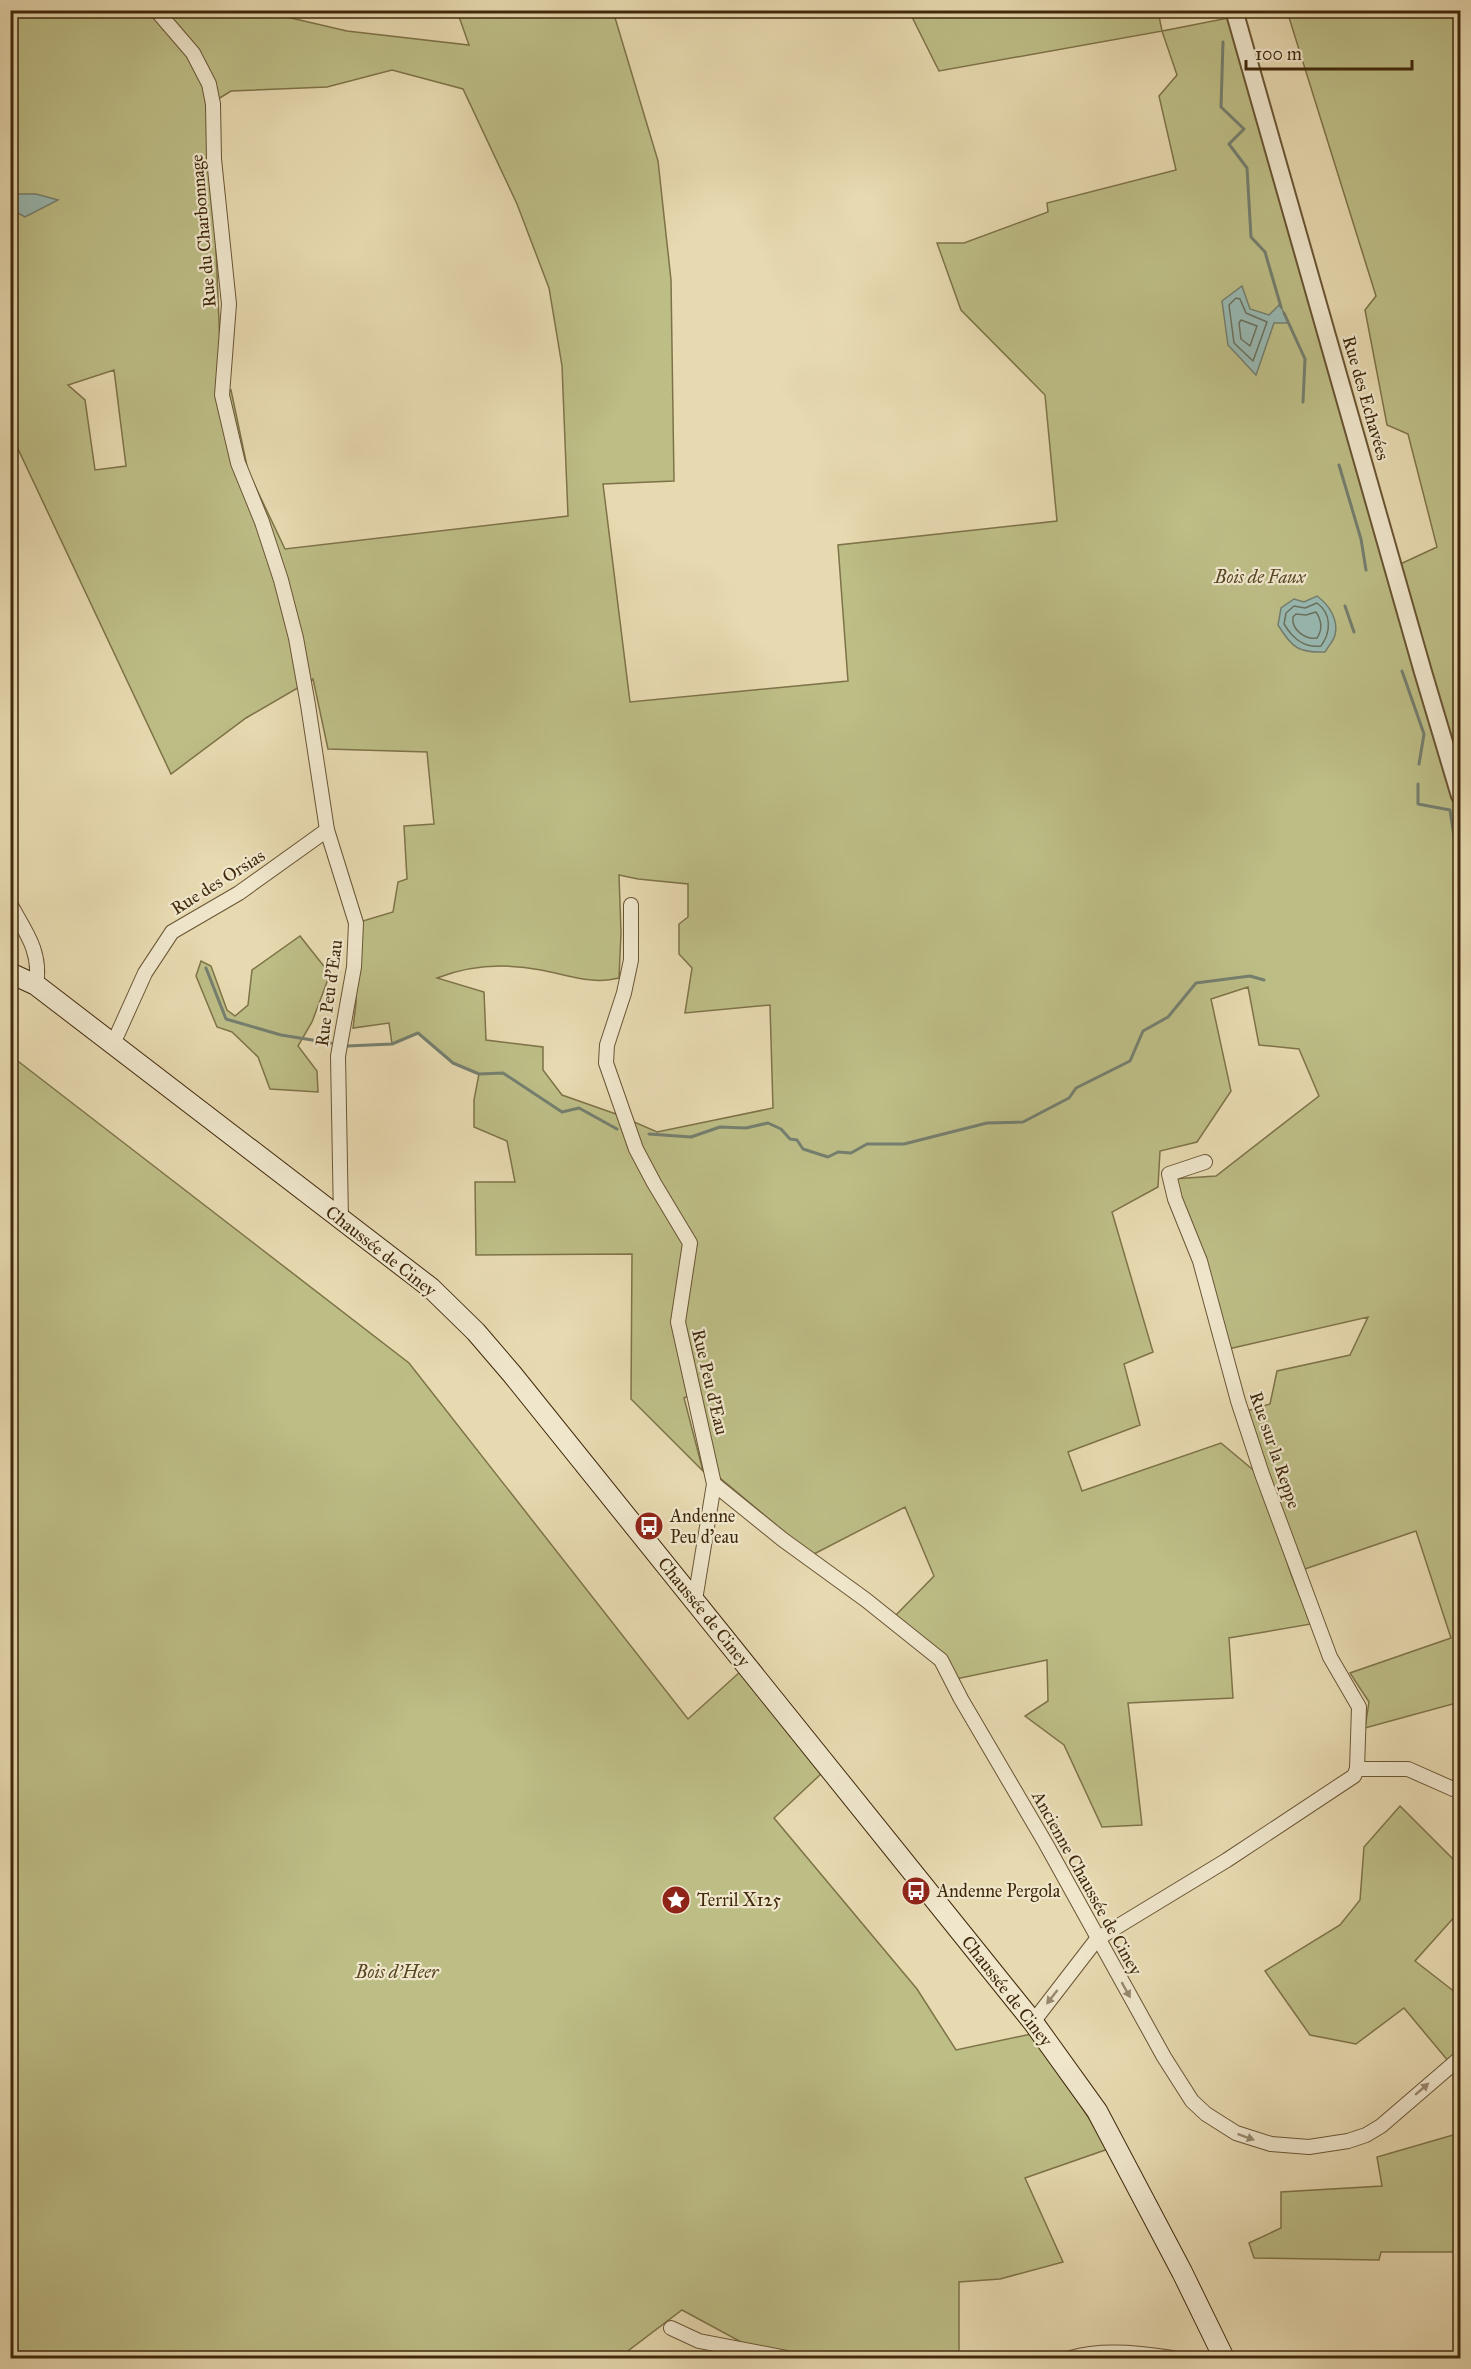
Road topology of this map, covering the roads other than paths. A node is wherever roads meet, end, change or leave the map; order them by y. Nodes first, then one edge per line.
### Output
1 (156, 10) edge
2 (1234, 10) edge
3 (308, 705) joint
4 (1461, 796) edge
5 (327, 830) junction
6 (10, 904) edge
7 (631, 905) dead end
8 (10, 973) edge
9 (36, 985) junction
10 (113, 1044) junction
11 (1205, 1162) dead end
12 (341, 1219) junction
13 (714, 1484) junction
14 (695, 1600) junction
15 (1357, 1769) junction
16 (1461, 1792) edge
17 (1097, 1939) junction
18 (1033, 2022) junction
19 (1461, 2058) edge
20 (671, 2328) dead end
21 (787, 2358) edge
22 (1071, 2358) edge
23 (1172, 2358) edge
24 (1224, 2358) edge

1 - 3 street, Rue du Charbonnage
2 - 4 street, Rue des Echavées
3 - 5 street, Rue Peu d'Eau
5 - 10 street, Rue des Orsias
5 - 12 street, Rue Peu d'Eau
6 - 9 street
7 - 13 street, Rue Peu d'Eau
8 - 9 main road, Chaussée de Ciney
9 - 10 main road, Chaussée de Ciney
10 - 12 main road, Chaussée de Ciney
11 - 15 street, Rue sur la Reppe
12 - 14 main road, Chaussée de Ciney
13 - 14 street, Rue Peu d'Eau
13 - 17 street, Ancienne Chaussée de Ciney
14 - 18 main road, Chaussée de Ciney
15 - 16 street
15 - 17 street
17 -> 18 street
17 -> 19 street, Ancienne Chaussée de Ciney
18 - 24 main road, Chaussée de Ciney
20 - 21 street
22 - 23 street

